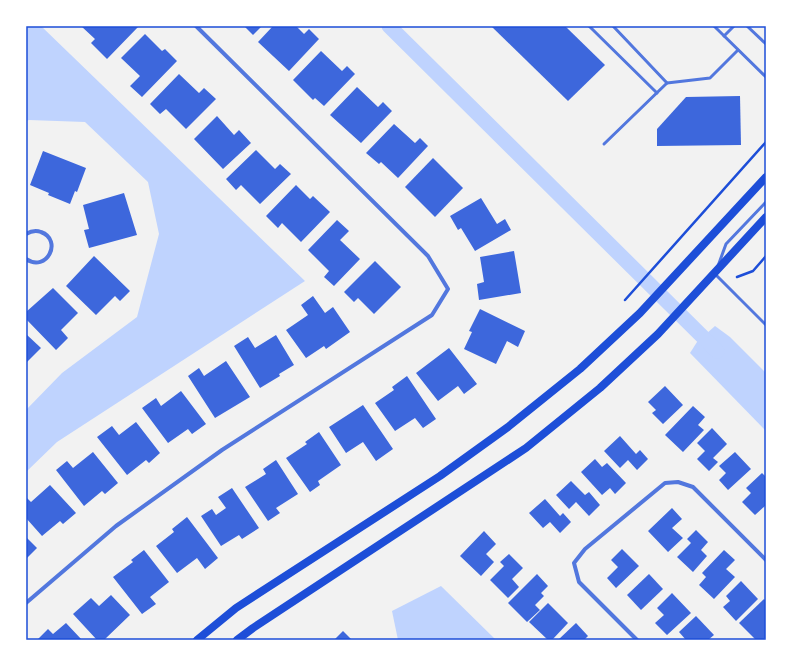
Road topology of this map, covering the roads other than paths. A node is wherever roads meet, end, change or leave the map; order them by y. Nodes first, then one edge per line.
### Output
1 (196, 26) edge
2 (589, 26) edge
3 (613, 26) edge
4 (714, 26) edge
5 (734, 26) edge
6 (748, 26) edge
7 (724, 36) junction
8 (766, 44) edge
9 (738, 50) junction
10 (766, 77) edge
11 (667, 83) junction
12 (657, 93) junction
13 (604, 144) dead end
14 (766, 177) edge
15 (766, 202) edge
16 (766, 217) edge
17 (26, 234) edge
18 (26, 259) edge
19 (714, 273) junction
20 (765, 324) edge
21 (766, 560) edge
22 (26, 603) edge
23 (196, 640) edge
24 (237, 640) edge
25 (637, 640) edge

1 - 22 street
2 - 12 lane
3 - 11 lane
4 - 7 lane
5 - 7 lane
6 - 8 lane
7 - 9 lane
9 - 10 lane
9 - 11 lane
11 - 12 lane
12 - 13 lane
14 - 23 main road
15 - 19 lane
16 - 19 main road
17 - 18 street
19 - 20 lane
19 - 24 main road
21 - 25 street

